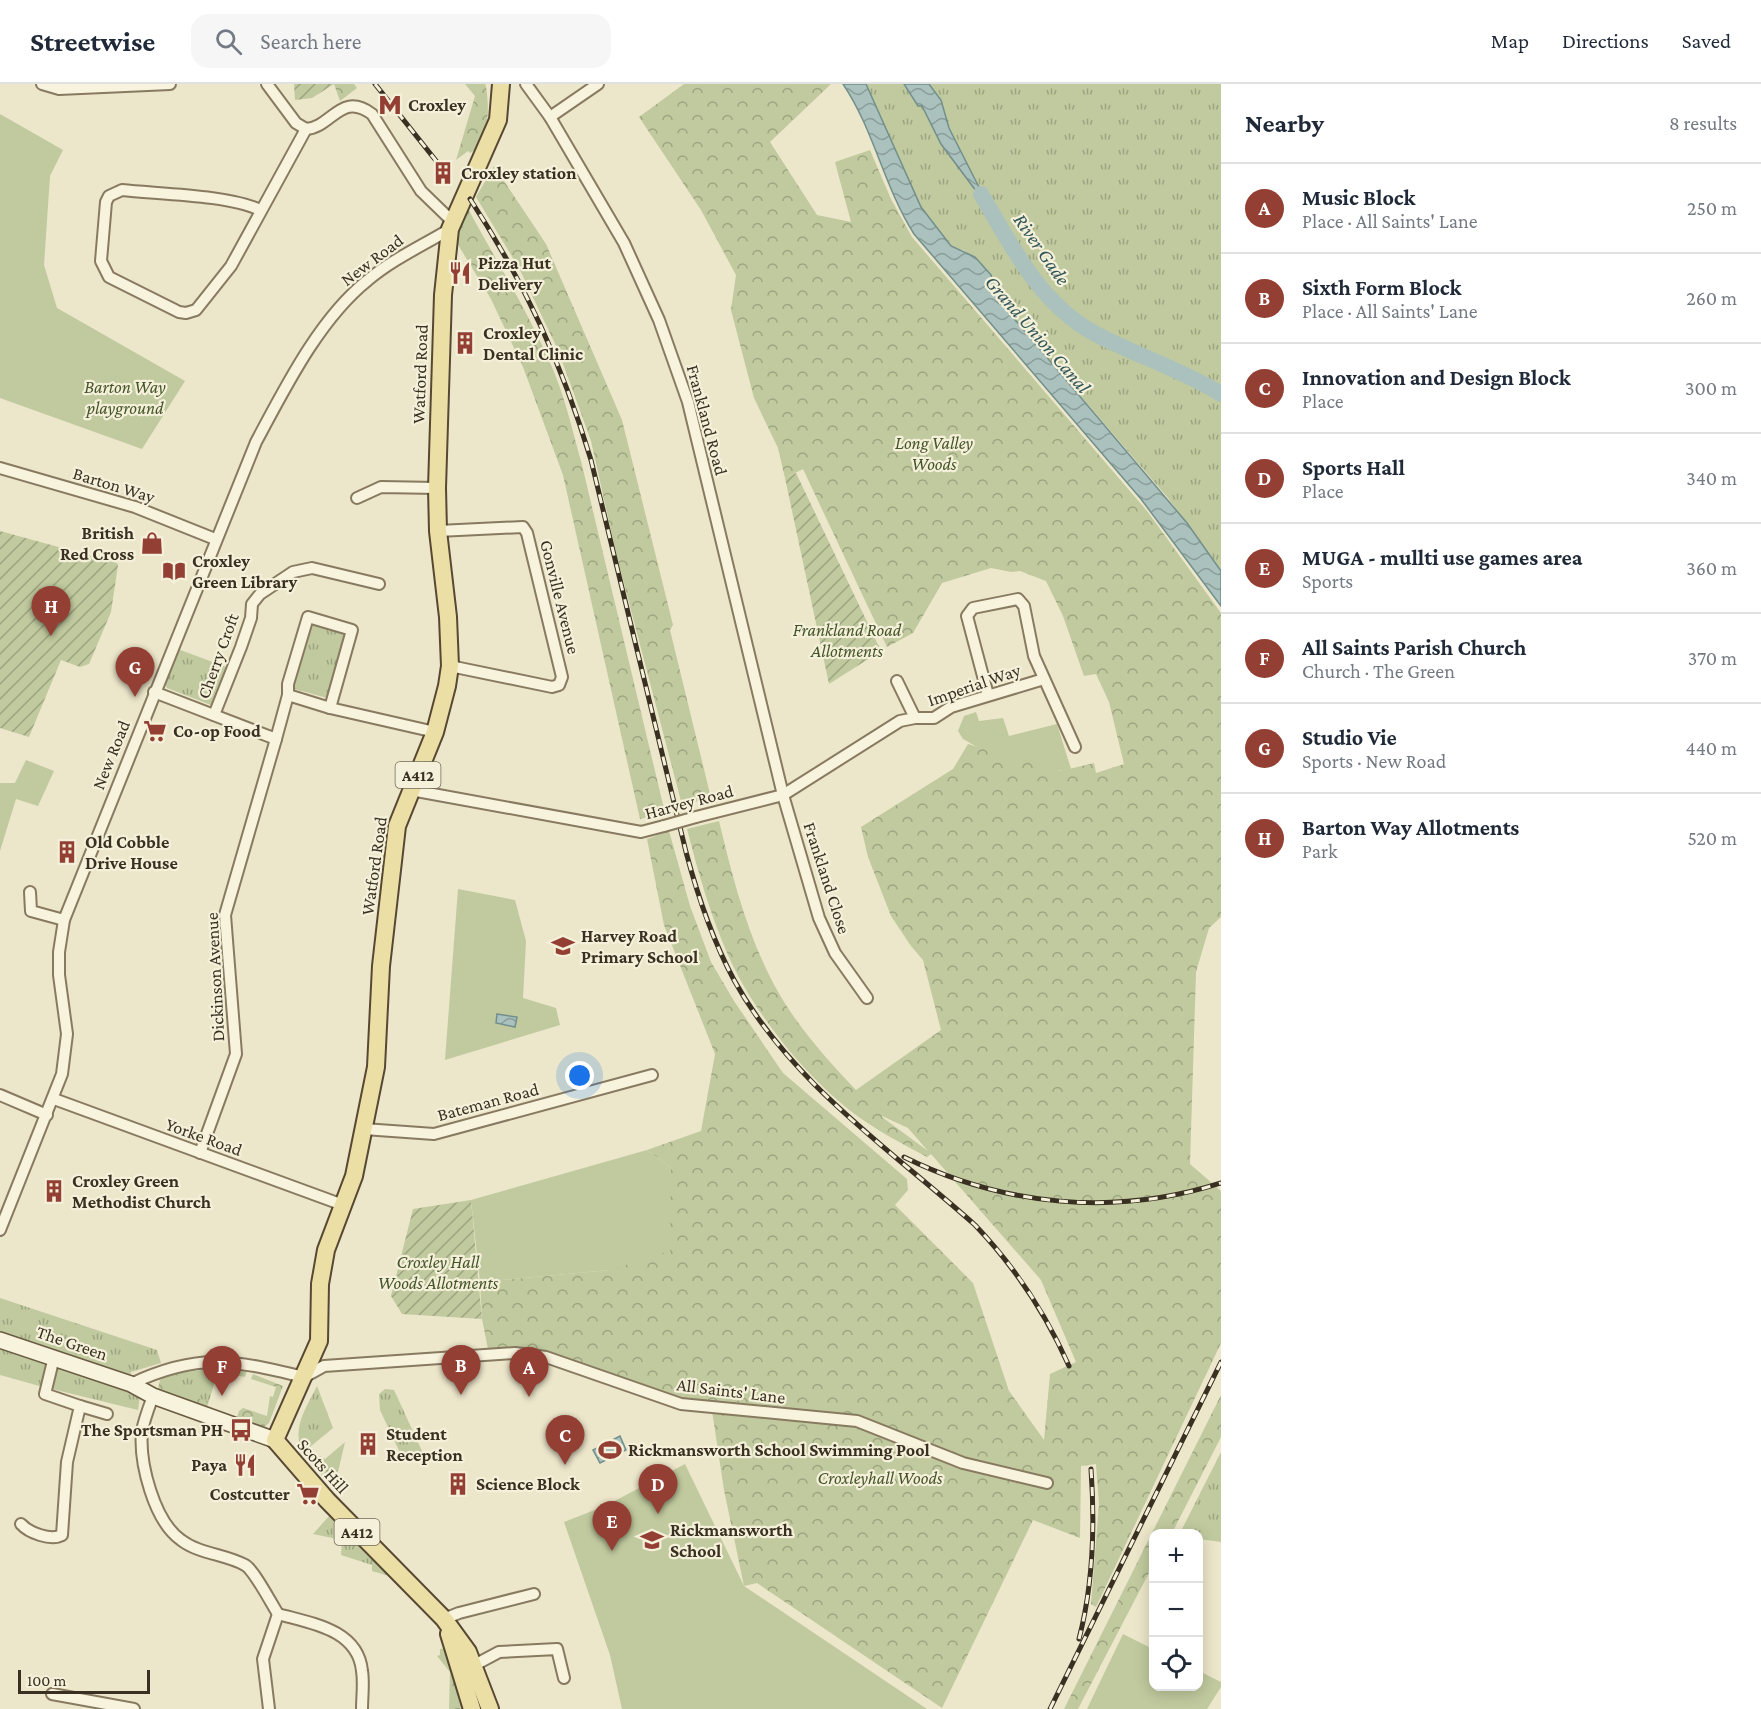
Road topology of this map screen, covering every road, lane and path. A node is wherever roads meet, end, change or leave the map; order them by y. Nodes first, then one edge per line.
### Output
1 (42, 84) edge
2 (170, 84) edge
3 (267, 84) edge
4 (501, 84) edge
5 (526, 84) edge
6 (595, 85) edge
7 (550, 117) junction
8 (306, 129) junction
9 (260, 210) junction
10 (451, 225) junction
11 (0, 468) edge
12 (437, 488) junction
13 (357, 498) dead end
14 (438, 531) junction
15 (215, 539) junction
16 (379, 584) dead end
17 (450, 666) junction
18 (1044, 680) junction
19 (897, 681) dead end
20 (154, 692) junction
21 (288, 695) junction
22 (988, 695) junction
23 (330, 708) junction
24 (214, 715) junction
25 (915, 718) junction
26 (435, 732) junction
27 (276, 739) junction
28 (1075, 747) dead end
29 (411, 790) junction
30 (783, 795) junction
31 (30, 892) dead end
32 (63, 920) junction
33 (867, 998) dead end
34 (652, 1075) dead end
35 (0, 1095) edge
36 (54, 1099) junction
37 (48, 1115) junction
38 (364, 1129) junction
39 (200, 1153) junction
40 (343, 1205) junction
41 (0, 1230) edge
42 (0, 1340) edge
43 (54, 1357) junction
44 (303, 1377) junction
45 (131, 1384) junction
46 (153, 1396) junction
47 (80, 1406) junction
48 (107, 1414) dead end
49 (274, 1440) junction
50 (1047, 1483) dead end
51 (21, 1524) dead end
52 (534, 1594) dead end
53 (278, 1614) junction
54 (444, 1619) junction
55 (467, 1669) junction
56 (564, 1678) dead end
57 (52, 1694) dead end
58 (134, 1709) edge
59 (269, 1709) edge
60 (362, 1709) edge
61 (472, 1709) edge
62 (490, 1709) edge

1 - 2 street
3 - 8 street
4 - 10 main road, Watford Road / A412
5 - 7 street, Frankland Road
6 - 7 street
7 - 30 street, Frankland Road
8 - 9 street
8 - 10 street
9 - 9 street
10 - 12 main road, Watford Road / A412
10 - 15 street, New Road
11 - 15 street, Barton Way
12 - 13 street
12 - 14 main road, Watford Road / A412
14 - 17 main road, Watford Road / A412
14 - 17 street, Gonville Avenue
15 - 20 street, New Road
16 - 24 street, Cherry Croft
17 - 26 main road, Watford Road / A412
18 - 22 street, Imperial Way
18 - 22 street
18 - 28 street
19 - 25 street
20 - 24 street
20 - 32 street, New Road
21 - 23 street
21 - 23 street, Dickinson Avenue
21 - 27 street, Dickinson Avenue
22 - 25 street, Imperial Way
23 - 26 street
24 - 27 street
25 - 30 street, Harvey Road
26 - 29 main road, Watford Road / A412
27 - 39 street, Dickinson Avenue
29 - 30 street, Harvey Road, bridge
29 - 38 main road, Watford Road / A412
30 - 33 street, Frankland Close
31 - 32 street
32 - 36 street, New Road
34 - 38 street, Bateman Road
35 - 37 street
36 - 37 street, New Road
36 - 39 street, Yorke Road
37 - 41 street, New Road
38 - 40 main road, Watford Road / A412
39 - 40 street, Yorke Road
40 - 44 main road, Watford Road / A412
42 - 43 street, The Green
43 - 45 street, The Green
43 - 47 street
44 - 45 street
44 - 49 main road, Watford Road / A412
44 - 50 street, All Saints' Lane
45 - 46 street, The Green
46 - 49 street, The Green
46 - 53 street
47 - 48 street
47 - 51 street
49 - 54 main road, Scots Hill / A412
52 - 54 street
53 - 59 street
53 - 60 street
54 - 55 main road, Scots Hill / A412
55 - 56 street
55 - 61 main road, Scots Hill / A412
55 - 62 main road, Scots Hill / A412
57 - 58 street

